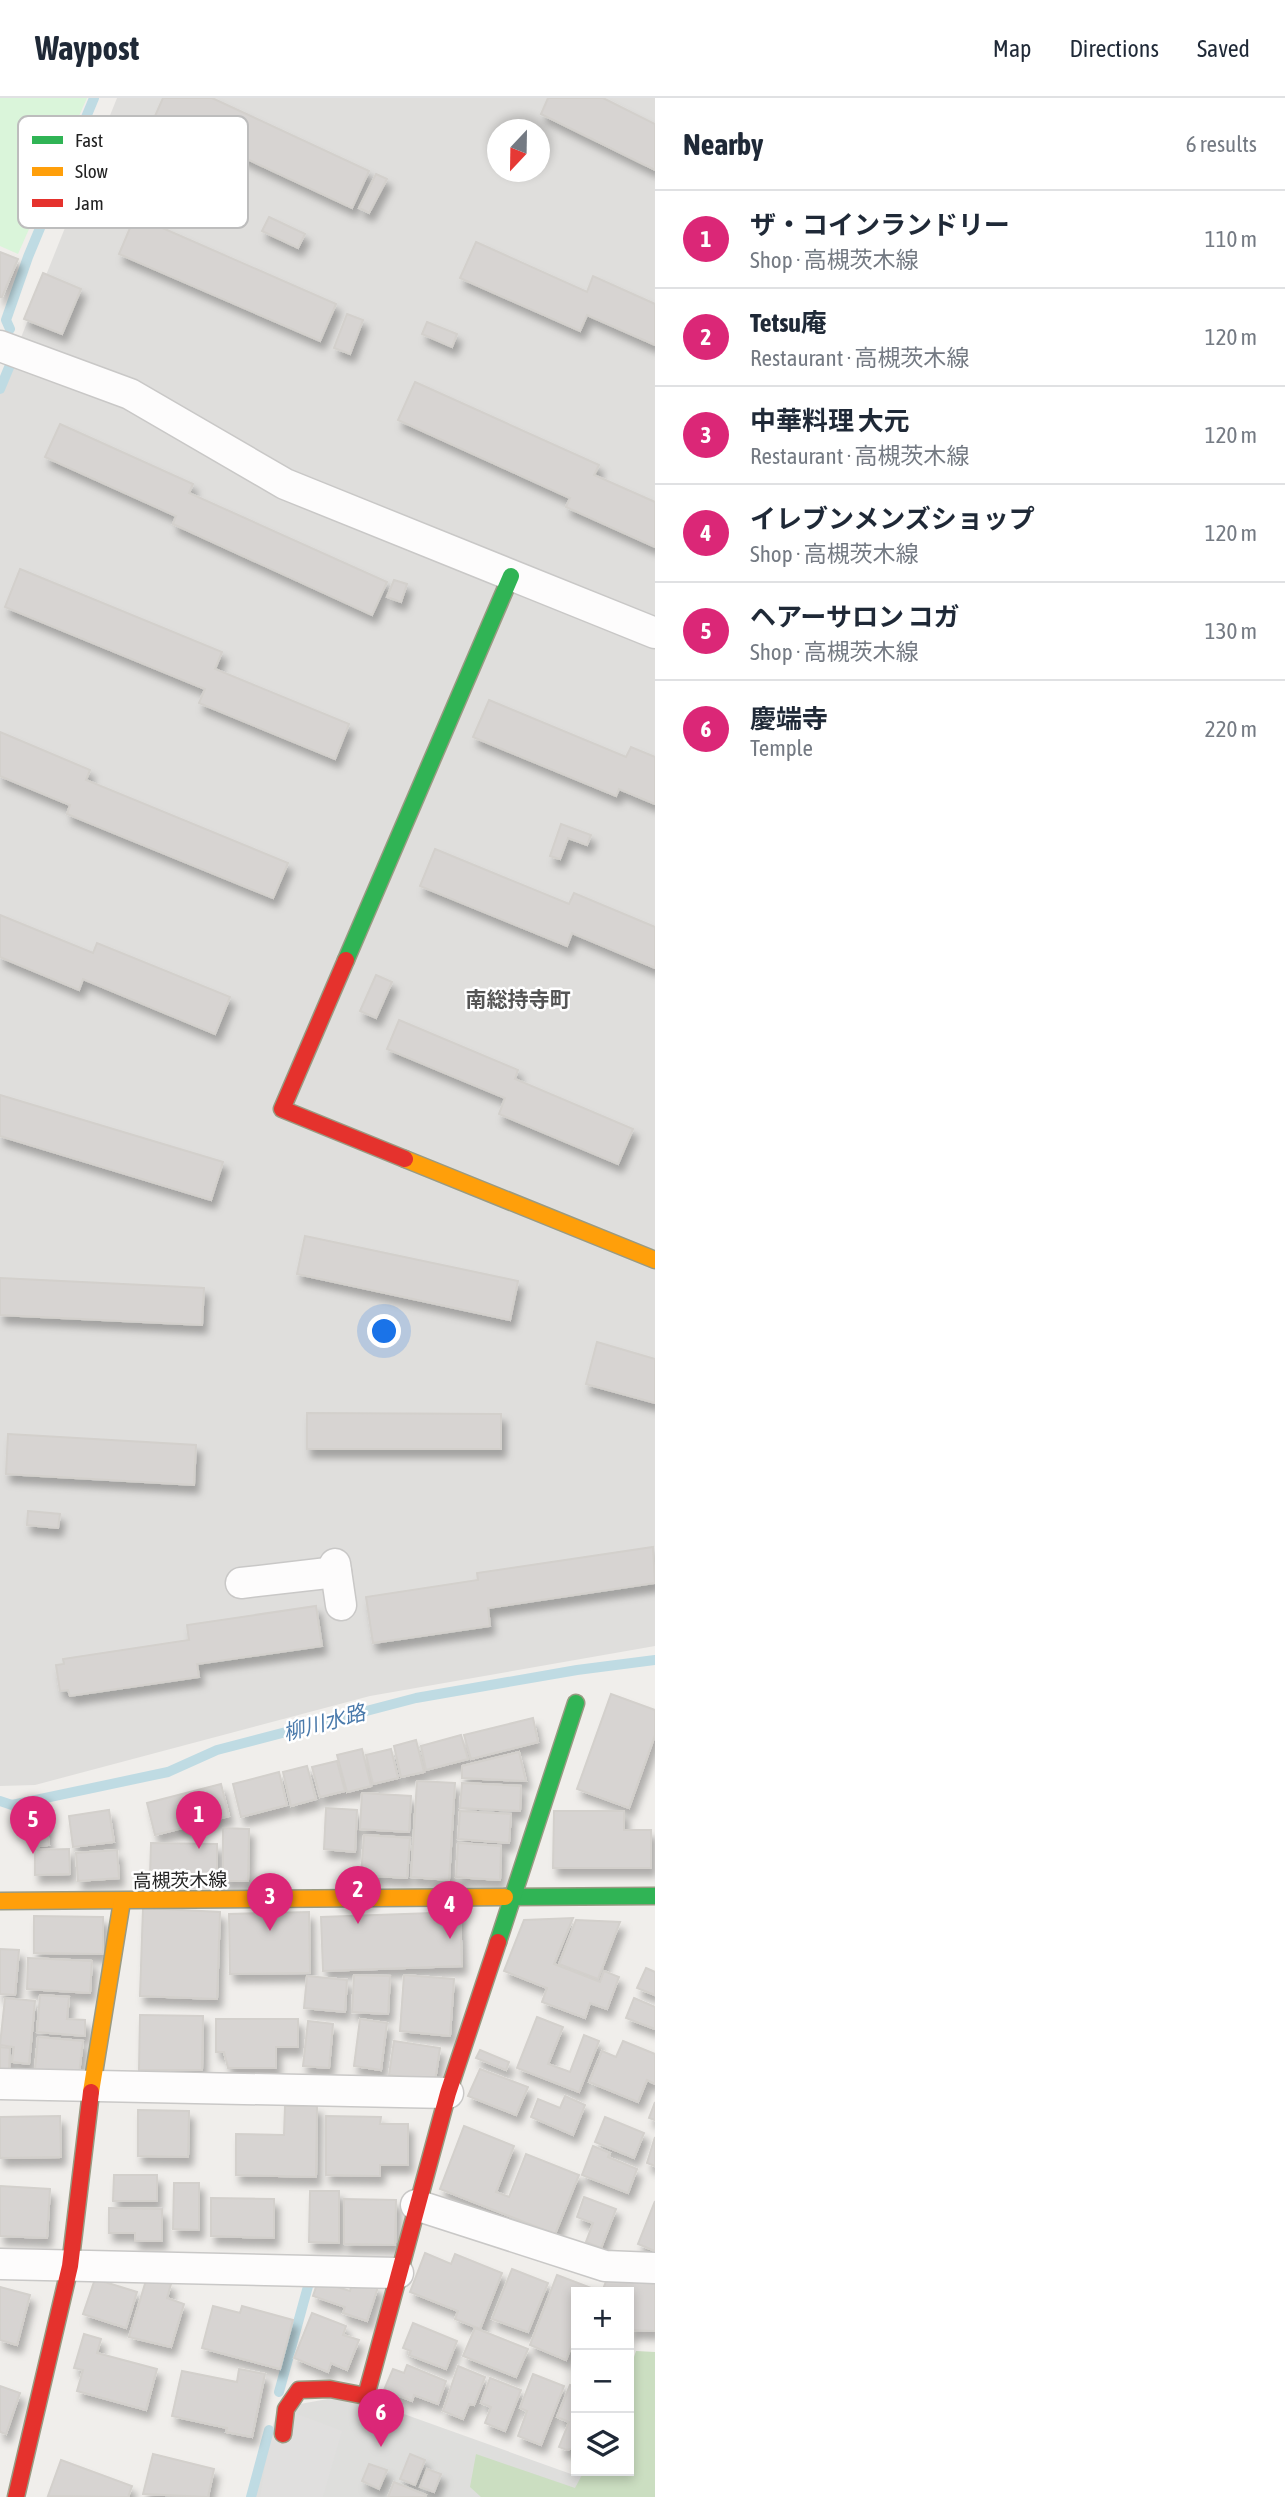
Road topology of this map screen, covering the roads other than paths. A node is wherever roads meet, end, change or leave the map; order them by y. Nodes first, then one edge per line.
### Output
1 (0, 346) edge
2 (511, 576) junction
3 (655, 633) edge
4 (655, 1260) edge
5 (241, 1583) dead end
6 (341, 1605) dead end
7 (576, 1703) dead end
8 (513, 1896) junction
9 (655, 1896) edge
10 (0, 1901) edge
11 (122, 1901) junction
12 (0, 2084) edge
13 (92, 2087) junction
14 (449, 2093) junction
15 (416, 2205) junction
16 (0, 2264) edge
17 (70, 2266) junction
18 (655, 2268) edge
19 (398, 2273) junction
20 (283, 2434) dead end
21 (16, 2497) edge

1 - 2 street
2 - 3 street
2 - 4 street
5 - 6 street
7 - 8 street
8 - 9 street, 高槻茨木線
8 - 11 street, 高槻茨木線
8 - 14 street
10 - 11 street, 高槻茨木線
11 - 13 street
12 - 13 street
13 - 14 street
13 - 17 street
14 - 15 street
15 - 18 street
15 - 19 street
16 - 17 street
17 - 19 street
17 - 21 street
19 - 20 street

